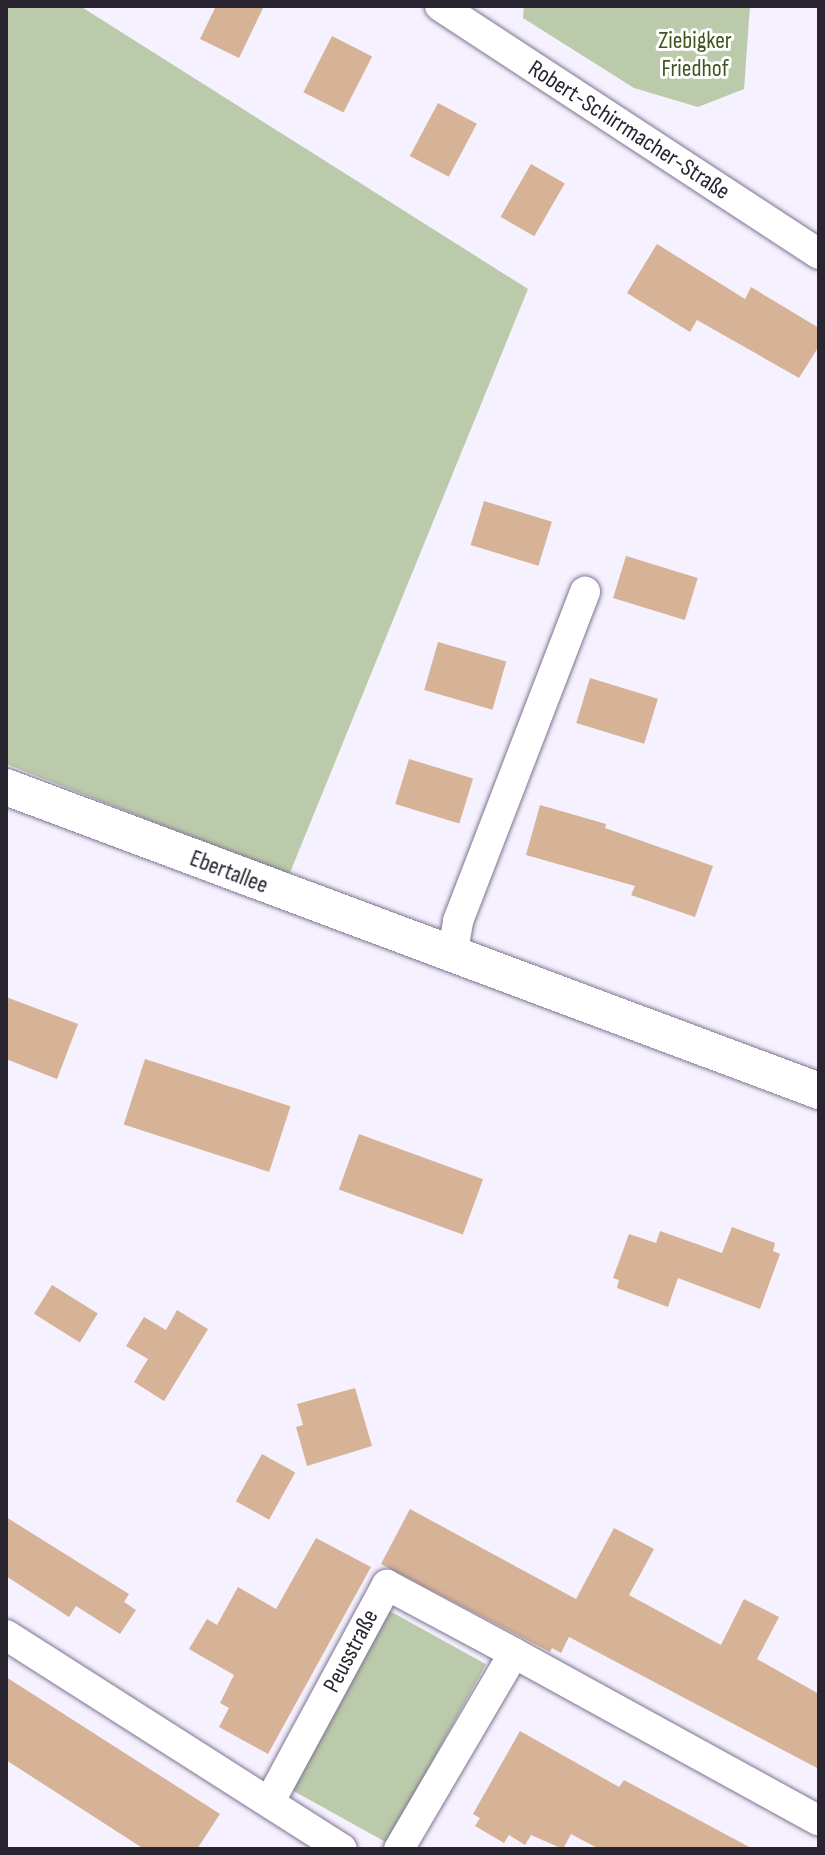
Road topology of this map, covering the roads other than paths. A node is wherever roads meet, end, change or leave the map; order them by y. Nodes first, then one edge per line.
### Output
1 (440, 6) edge
2 (819, 254) edge
3 (585, 592) dead end
4 (6, 787) edge
5 (452, 956) junction
6 (819, 1091) edge
7 (6, 1635) edge
8 (514, 1653) junction
9 (270, 1801) junction
10 (819, 1821) edge
11 (342, 1849) edge
12 (399, 1849) edge

1 - 2 street, Robert-Schirrmacher-Straße
3 - 5 street
4 - 5 street, Ebertallee
5 - 6 street, Ebertallee
7 - 9 street
8 - 9 street, Peusstraße
8 - 10 street, Peusstraße
8 - 12 street
9 - 11 street

